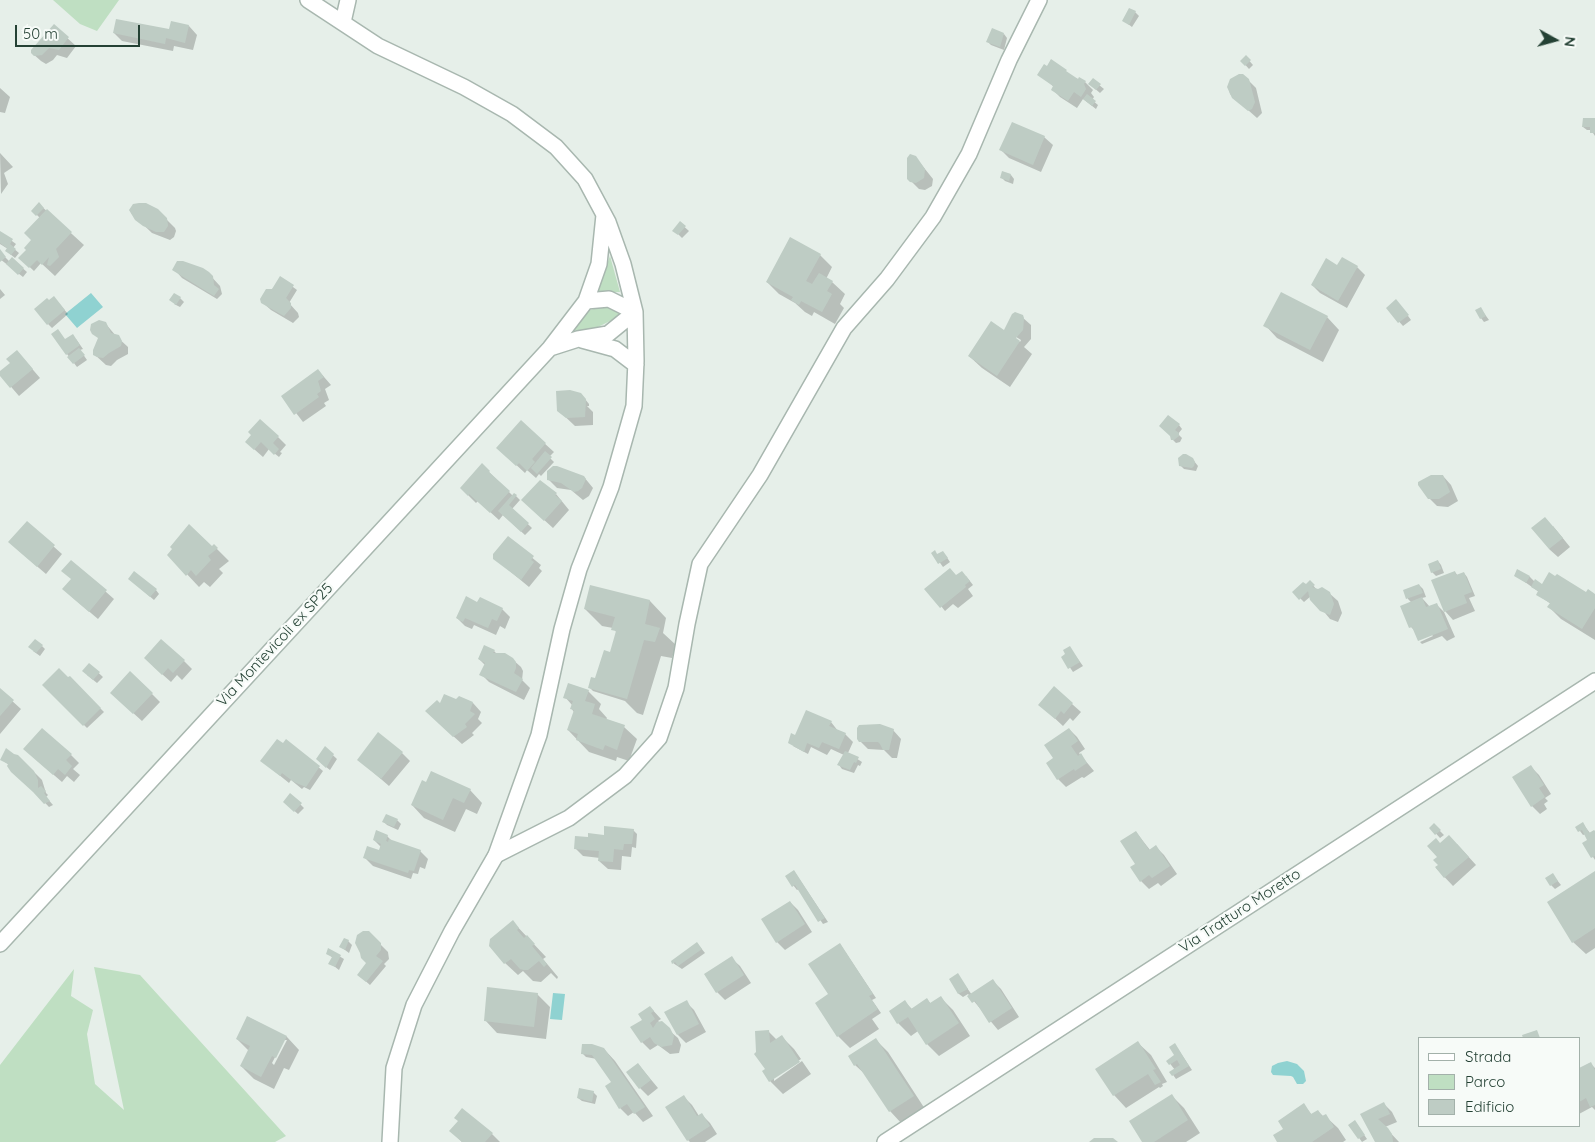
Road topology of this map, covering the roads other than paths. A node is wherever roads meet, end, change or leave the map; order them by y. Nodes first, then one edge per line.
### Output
1 (308, 0) edge
2 (348, 0) edge
3 (1039, 0) edge
4 (343, 22) junction
5 (604, 214) junction
6 (586, 300) junction
7 (635, 312) junction
8 (578, 339) junction
9 (550, 348) junction
10 (636, 365) junction
11 (1595, 681) edge
12 (496, 855) junction
13 (0, 944) edge
14 (390, 1142) edge
15 (885, 1142) edge

1 - 4 street
2 - 4 street
3 - 12 street
4 - 5 street
5 - 6 street, Via Montevicoli ex SP25
5 - 7 street
6 - 7 street
6 - 9 street, Via Montevicoli ex SP25
7 - 8 street
7 - 10 street
8 - 9 street
8 - 10 street
9 - 13 street, Via Montevicoli ex SP25
10 - 12 street
11 - 15 street, Via Tratturo Moretto
12 - 14 street

